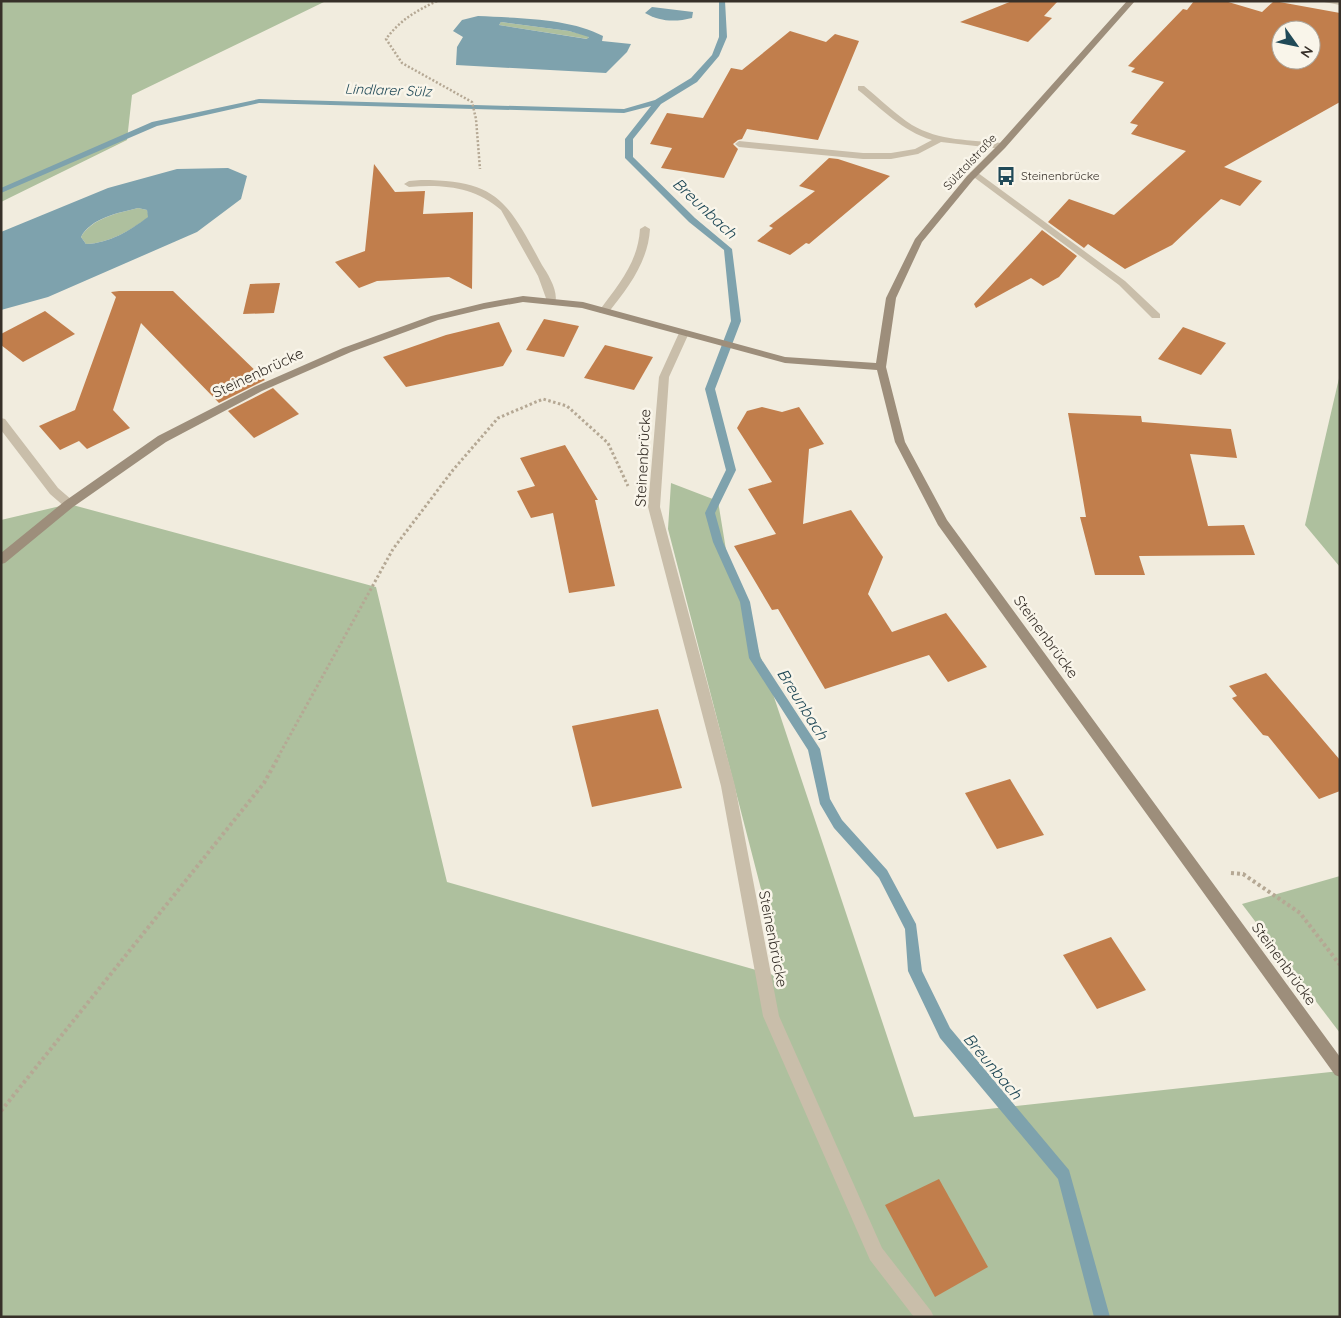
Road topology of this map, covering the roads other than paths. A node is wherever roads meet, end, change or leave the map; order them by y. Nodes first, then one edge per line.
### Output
1 (1130, 1) edge
2 (1323, 1) edge
3 (1340, 4) edge
4 (861, 88) dead end
5 (940, 138) junction
6 (739, 144) dead end
7 (1002, 146) junction
8 (974, 173) junction
9 (409, 184) dead end
10 (645, 229) dead end
11 (552, 301) junction
12 (604, 311) junction
13 (1156, 316) dead end
14 (684, 334) junction
15 (881, 367) junction
16 (1, 422) edge
17 (69, 504) junction
18 (1, 560) edge
19 (1340, 1070) edge
20 (925, 1317) edge

1 - 7 main road, Sülztalstraße
2 - 3 street
4 - 5 street
5 - 6 street
5 - 7 street
7 - 8 main road, Sülztalstraße
8 - 13 street
8 - 15 main road, Sülztalstraße
9 - 11 street
10 - 12 street
11 - 12 main road, Steinenbrücke
11 - 17 main road, Steinenbrücke
12 - 14 main road, Steinenbrücke
14 - 15 main road, Steinenbrücke
14 - 20 street, Steinenbrücke
15 - 19 main road, Steinenbrücke
16 - 17 street
17 - 18 main road, Steinenbrücke

